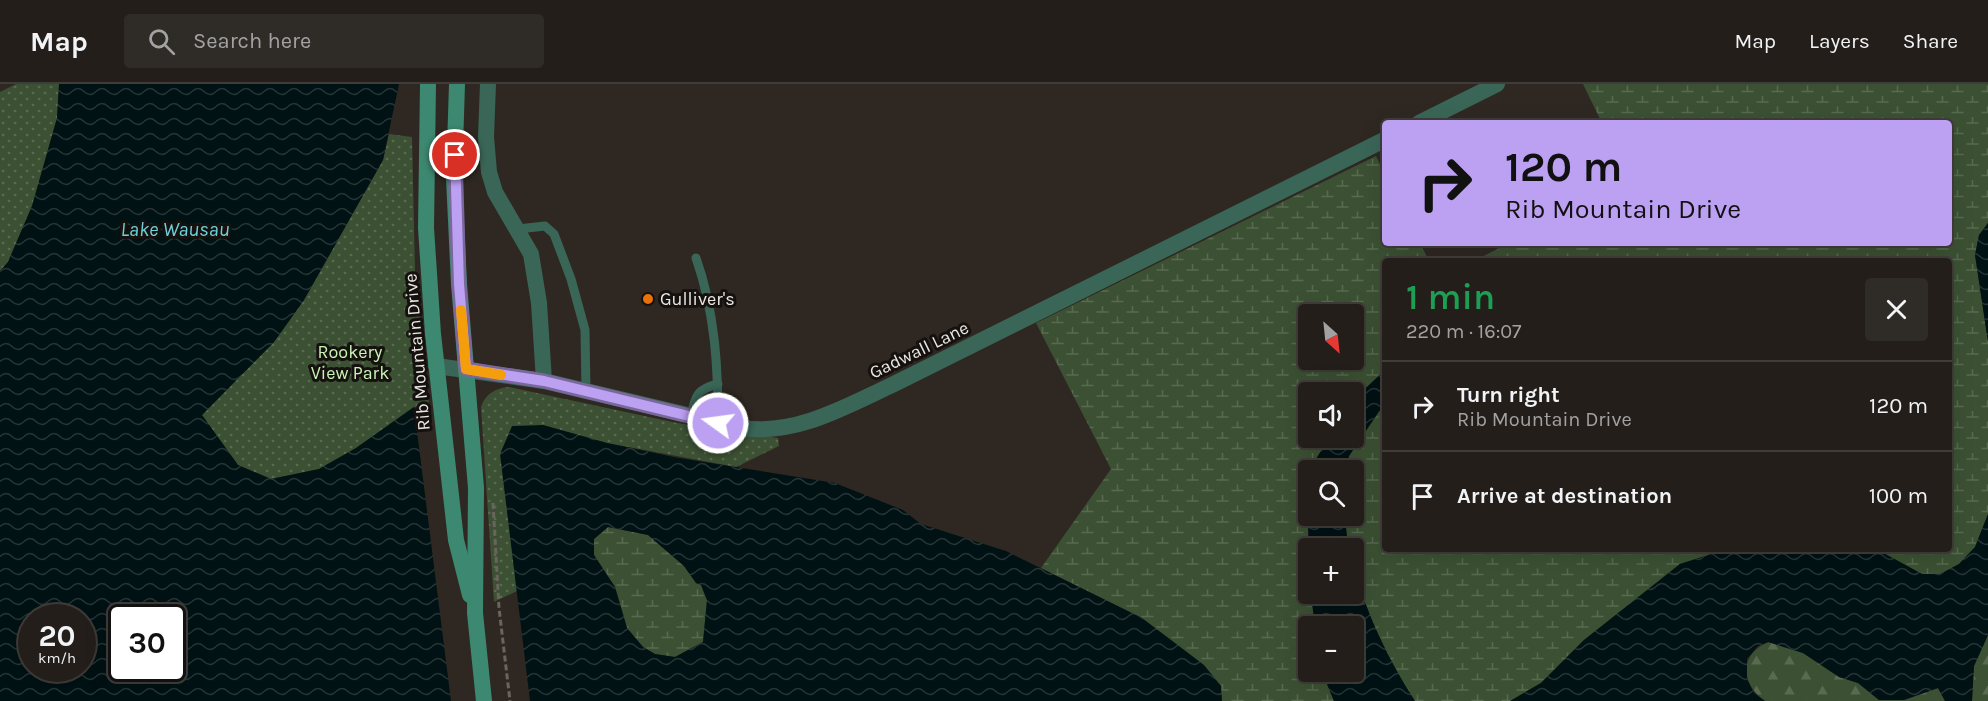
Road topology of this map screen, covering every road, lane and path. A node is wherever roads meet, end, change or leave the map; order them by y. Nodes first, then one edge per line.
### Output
1 (428, 84) edge
2 (457, 84) edge
3 (488, 84) edge
4 (1497, 84) edge
5 (1425, 120) edge
6 (1382, 141) edge
7 (518, 229) junction
8 (696, 258) dead end
9 (436, 366) junction
10 (466, 369) junction
11 (544, 381) junction
12 (718, 384) junction
13 (586, 391) junction
14 (691, 416) junction
15 (718, 423) junction
16 (493, 501) dead end
17 (475, 614) junction
18 (484, 701) edge
19 (510, 701) edge

1 - 9 main road, Rib Mountain Drive
2 - 10 main road, Rib Mountain Drive
3 - 7 street
4 - 5 street
6 - 15 street, Gadwall Lane
7 - 11 street
7 - 13 lane
8 - 12 lane
9 - 10 street, Gadwall Lane
9 - 17 main road, Rib Mountain Drive
10 - 11 street, Gadwall Lane
10 - 17 main road, Rib Mountain Drive
11 - 13 street, Gadwall Lane
12 - 14 lane
12 - 15 lane
13 - 14 street, Gadwall Lane
14 - 15 street, Gadwall Lane
16 - 19 path
17 - 18 main road, Rib Mountain Drive

